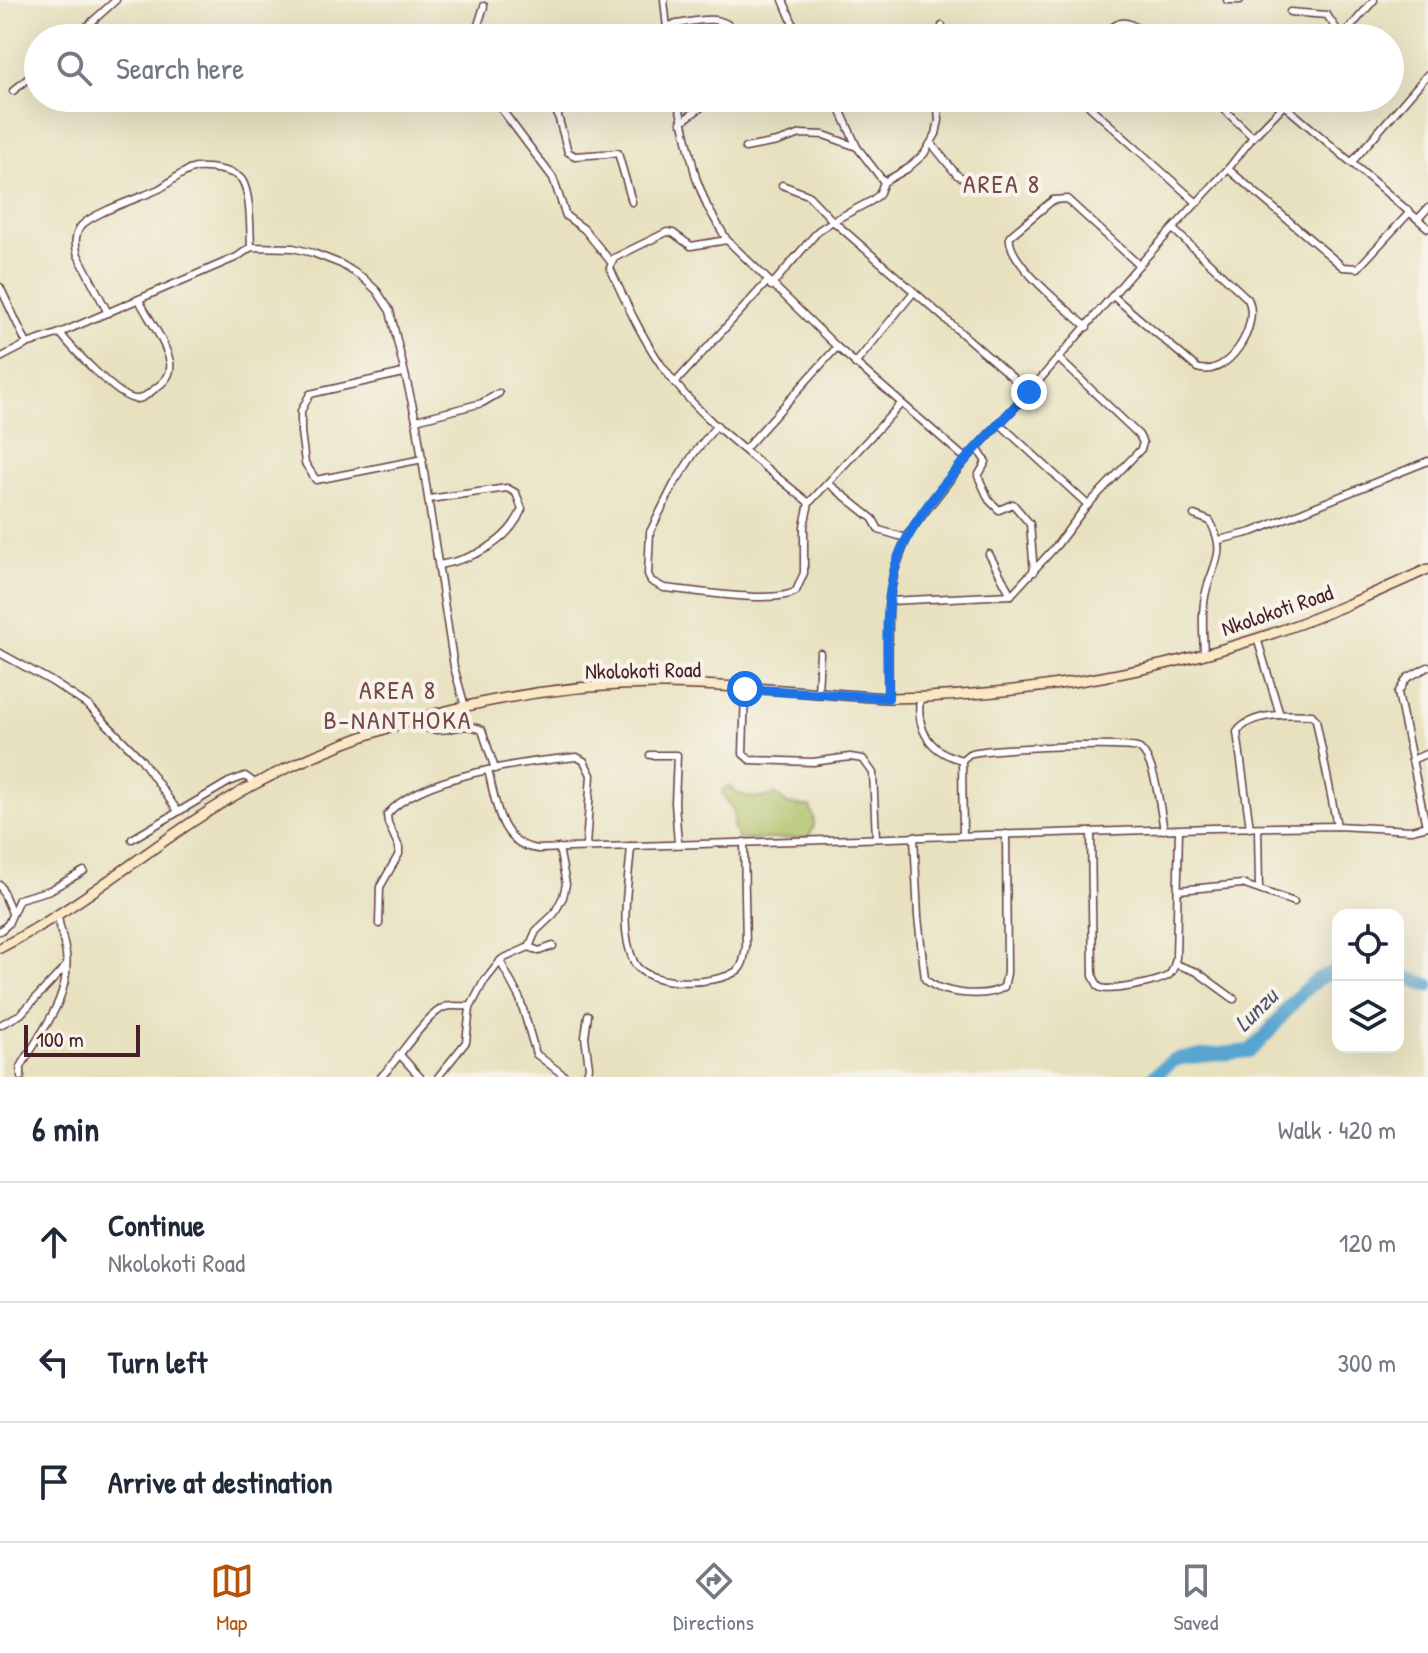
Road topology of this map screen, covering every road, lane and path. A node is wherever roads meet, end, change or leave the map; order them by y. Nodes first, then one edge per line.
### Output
1 (116, 0) edge
2 (664, 0) edge
3 (783, 0) edge
4 (1227, 0) edge
5 (1240, 0) edge
6 (1374, 0) edge
7 (484, 6) dead end
8 (1290, 12) dead end
9 (89, 24) edge
10 (478, 24) edge
11 (667, 24) edge
12 (682, 24) edge
13 (729, 24) edge
14 (793, 24) edge
15 (1333, 24) edge
16 (1353, 24) edge
17 (1428, 74) edge
18 (24, 82) edge
19 (13, 91) dead end
20 (1404, 102) edge
21 (504, 112) edge
22 (557, 112) edge
23 (679, 112) edge
24 (695, 112) edge
25 (841, 112) edge
26 (938, 112) edge
27 (1096, 112) edge
28 (1227, 112) edge
29 (1279, 112) edge
30 (1292, 112) edge
31 (1395, 112) edge
32 (681, 122) junction
33 (1253, 137) junction
34 (931, 143) junction
35 (857, 147) junction
36 (745, 148) dead end
37 (1352, 162) junction
38 (1228, 169) junction
39 (1012, 177) dead end
40 (884, 182) junction
41 (782, 185) dead end
42 (632, 202) dead end
43 (1196, 202) junction
44 (1428, 208) edge
45 (1410, 212) junction
46 (1418, 219) junction
47 (833, 221) junction
48 (1428, 228) edge
49 (1173, 229) junction
50 (727, 240) junction
51 (251, 247) junction
52 (611, 262) junction
53 (1139, 265) junction
54 (769, 284) junction
55 (0, 287) edge
56 (913, 293) junction
57 (1113, 296) junction
58 (139, 300) junction
59 (108, 313) junction
60 (1087, 327) junction
61 (60, 333) junction
62 (27, 344) junction
63 (837, 347) junction
64 (0, 358) edge
65 (1059, 359) junction
66 (855, 364) junction
67 (403, 373) junction
68 (675, 383) junction
69 (1029, 392) junction
70 (499, 393) dead end
71 (901, 404) junction
72 (416, 420) junction
73 (1000, 424) junction
74 (717, 425) junction
75 (977, 448) junction
76 (745, 449) junction
77 (423, 459) junction
78 (966, 459) junction
79 (1428, 461) edge
80 (828, 483) junction
81 (429, 499) junction
82 (809, 503) junction
83 (1088, 505) junction
84 (1194, 515) dead end
85 (906, 538) junction
86 (1219, 540) junction
87 (989, 554) dead end
88 (439, 565) junction
89 (1428, 569) edge
90 (1034, 572) junction
91 (1011, 595) junction
92 (889, 601) junction
93 (1257, 638) junction
94 (0, 653) edge
95 (820, 653) dead end
96 (1204, 653) junction
97 (1428, 667) edge
98 (745, 689) junction
99 (818, 694) junction
100 (888, 698) junction
101 (920, 698) junction
102 (465, 707) junction
103 (1280, 715) junction
104 (411, 720) junction
105 (1428, 753) edge
106 (650, 755) dead end
107 (962, 760) junction
108 (1412, 760) junction
109 (492, 770) junction
110 (256, 784) junction
111 (177, 810) junction
112 (1337, 826) junction
113 (1427, 826) edge
114 (1254, 828) junction
115 (1164, 830) junction
116 (1179, 830) junction
117 (1091, 832) junction
118 (1006, 834) junction
119 (963, 835) junction
120 (914, 836) junction
121 (876, 838) junction
122 (132, 839) dead end
123 (744, 842) junction
124 (678, 844) junction
125 (586, 846) junction
126 (631, 846) junction
127 (559, 848) junction
128 (84, 871) dead end
129 (0, 885) edge
130 (1259, 888) junction
131 (1179, 890) junction
132 (1294, 902) dead end
133 (12, 913) junction
134 (58, 917) junction
135 (379, 924) dead end
136 (0, 931) edge
137 (553, 946) dead end
138 (529, 947) junction
139 (0, 948) edge
140 (500, 961) junction
141 (1175, 964) junction
142 (66, 966) junction
143 (1234, 999) dead end
144 (470, 1006) junction
145 (588, 1015) dead end
146 (0, 1025) edge
147 (401, 1056) junction
148 (21, 1077) edge
149 (381, 1077) edge
150 (420, 1077) edge
151 (438, 1077) edge
152 (566, 1077) edge
153 (586, 1077) edge

1 - 9 street
2 - 11 street
3 - 14 street
4 - 5 street
6 - 16 street
7 - 10 street
8 - 15 street
12 - 13 street
17 - 20 street
18 - 19 street
21 - 52 street
22 - 42 street
23 - 32 street
24 - 32 street
25 - 35 street
26 - 34 street
27 - 43 street
28 - 33 street
29 - 33 street
30 - 37 street
31 - 37 street
32 - 50 street
33 - 38 street
34 - 39 street
34 - 40 street
35 - 36 street
35 - 40 street
37 - 45 street
38 - 43 street
38 - 45 street
40 - 47 street
41 - 47 street
43 - 49 street
44 - 46 street
45 - 46 street
46 - 48 street
47 - 54 street
47 - 56 street
49 - 53 street
49 - 57 street
50 - 52 street
50 - 54 street
51 - 58 street
51 - 59 street
51 - 67 street
52 - 68 street
53 - 57 street
53 - 60 street
54 - 63 street
54 - 68 street
55 - 62 street
56 - 66 street
56 - 69 street
57 - 60 street
58 - 59 street
58 - 61 street
59 - 61 street
60 - 65 street
61 - 62 street
62 - 64 street
63 - 66 street
63 - 76 street
65 - 69 street
65 - 83 street
66 - 71 street
67 - 72 street
67 - 77 street
68 - 74 street
69 - 73 street
70 - 72 street
71 - 78 street
71 - 80 street
72 - 77 street
73 - 75 street
73 - 83 street
74 - 76 street
74 - 82 street
75 - 78 street
75 - 90 street
76 - 82 street
77 - 81 street
78 - 85 street
79 - 86 street
80 - 82 street
80 - 85 street
81 - 88 street
81 - 88 street
83 - 90 street
84 - 86 street
85 - 92 street
86 - 96 street
87 - 91 street
88 - 102 street
89 - 93 main road, Nkolokoti Road
90 - 91 street
91 - 92 street
92 - 100 street
93 - 96 main road, Nkolokoti Road
93 - 103 street
94 - 111 street
95 - 99 street
96 - 101 main road, Nkolokoti Road
97 - 108 street
98 - 99 main road, Nkolokoti Road
98 - 102 main road, Nkolokoti Road
98 - 121 street
99 - 100 main road, Nkolokoti Road
100 - 101 main road, Nkolokoti Road
101 - 107 street
102 - 104 main road, Nkolokoti Road
103 - 112 street
103 - 114 street
104 - 109 street
104 - 110 main road, Nkolokoti Road
105 - 108 street
106 - 124 street
107 - 115 street
107 - 119 street
108 - 113 street
109 - 125 street
109 - 127 street
109 - 135 street
110 - 111 street
110 - 134 main road, Nkolokoti Road
111 - 122 street
112 - 113 street
112 - 114 street
114 - 116 street
114 - 130 street
115 - 116 street
115 - 117 street
116 - 131 street
117 - 118 street
117 - 141 street
118 - 119 street
118 - 120 street
119 - 120 street
120 - 121 street
121 - 123 street
123 - 124 street
123 - 126 street
124 - 126 street
125 - 126 street
125 - 127 street
127 - 138 street
128 - 133 street
129 - 133 street
130 - 131 street
130 - 132 street
131 - 141 street
133 - 136 street
134 - 139 main road, Nkolokoti Road
134 - 142 street
137 - 138 street
138 - 140 street
140 - 144 street
140 - 152 street
141 - 143 street
142 - 146 street
142 - 148 street
144 - 147 street
144 - 151 street
145 - 153 street
147 - 149 street
147 - 150 street

